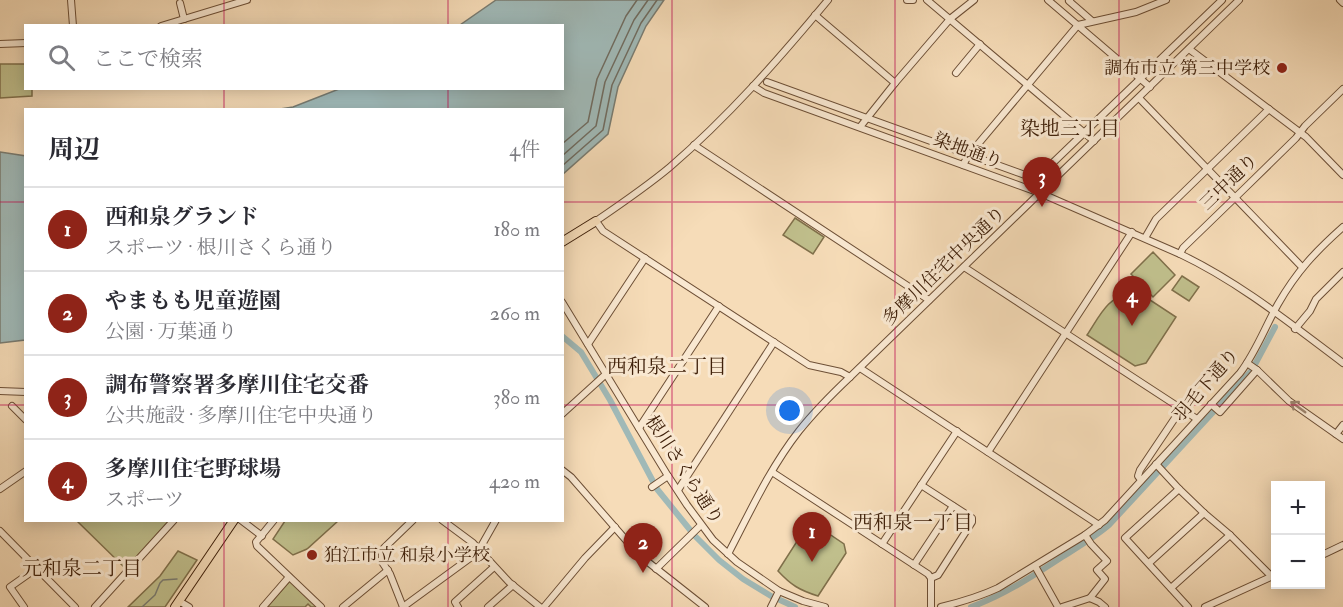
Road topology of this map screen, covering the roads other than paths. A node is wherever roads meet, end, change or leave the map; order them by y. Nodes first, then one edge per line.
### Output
1 (71, 0) edge
2 (189, 0) edge
3 (247, 0) edge
4 (828, 0) edge
5 (907, 0) edge
6 (913, 0) edge
7 (927, 0) edge
8 (974, 0) edge
9 (1048, 0) edge
10 (1069, 0) edge
11 (1167, 0) edge
12 (1222, 0) edge
13 (1239, 0) edge
14 (180, 1) edge
15 (815, 15) junction
16 (184, 19) junction
17 (951, 19) junction
18 (1092, 21) junction
19 (73, 24) edge
20 (168, 24) edge
21 (1077, 25) junction
22 (24, 43) edge
23 (0, 44) edge
24 (980, 44) junction
25 (1189, 49) junction
26 (956, 73) dead end
27 (1140, 78) junction
28 (767, 82) dead end
29 (896, 83) junction
30 (1028, 84) junction
31 (753, 86) junction
32 (1150, 87) junction
33 (1343, 89) edge
34 (1139, 98) junction
35 (1269, 110) junction
36 (867, 118) junction
37 (860, 127) junction
38 (1084, 132) junction
39 (1300, 132) junction
40 (1094, 141) junction
41 (694, 145) junction
42 (968, 156) junction
43 (963, 165) junction
44 (1207, 169) junction
45 (1343, 175) edge
46 (1040, 193) junction
47 (1235, 197) junction
48 (596, 221) junction
49 (1343, 226) edge
50 (1132, 232) junction
51 (1145, 238) junction
52 (564, 241) edge
53 (1180, 254) junction
54 (645, 258) junction
55 (964, 267) junction
56 (1302, 267) junction
57 (1343, 272) edge
58 (929, 300) junction
59 (564, 305) edge
60 (719, 306) junction
61 (1273, 312) junction
62 (1296, 329) junction
63 (1066, 333) junction
64 (774, 342) junction
65 (588, 344) junction
66 (1343, 363) edge
67 (860, 368) junction
68 (1253, 368) junction
69 (604, 376) junction
70 (850, 377) junction
71 (0, 391) edge
72 (24, 392) edge
73 (12, 406) dead end
74 (1215, 408) junction
75 (1181, 409) junction
76 (564, 412) edge
77 (24, 418) edge
78 (1197, 419) junction
79 (1343, 426) edge
80 (639, 428) junction
81 (957, 431) junction
82 (1336, 434) junction
83 (1343, 439) edge
84 (988, 452) junction
85 (1160, 467) junction
86 (24, 472) edge
87 (564, 472) edge
88 (772, 472) junction
89 (668, 476) junction
90 (1141, 480) junction
91 (655, 485) dead end
92 (921, 485) junction
93 (0, 489) edge
94 (1179, 489) junction
95 (678, 490) junction
96 (953, 506) junction
97 (1203, 513) junction
98 (172, 522) edge
99 (233, 522) edge
100 (244, 522) edge
101 (272, 522) edge
102 (411, 522) edge
103 (445, 522) edge
104 (495, 522) edge
105 (1099, 525) junction
106 (615, 527) junction
107 (698, 528) junction
108 (0, 531) edge
109 (1230, 535) junction
110 (262, 536) junction
111 (1087, 539) junction
112 (882, 544) junction
113 (1343, 545) edge
114 (479, 550) junction
115 (728, 554) junction
116 (1325, 554) edge
117 (1149, 563) junction
118 (914, 565) junction
119 (494, 567) junction
120 (1036, 567) junction
121 (37, 568) junction
122 (656, 569) junction
123 (388, 570) junction
124 (1271, 573) edge
125 (290, 577) junction
126 (1271, 577) edge
127 (931, 578) junction
128 (513, 585) junction
129 (1171, 588) junction
130 (779, 591) junction
131 (1090, 598) junction
132 (177, 604) edge
133 (24, 607) edge
134 (75, 607) edge
135 (95, 607) edge
136 (189, 607) edge
137 (263, 607) edge
138 (321, 607) edge
139 (343, 607) edge
140 (403, 607) edge
141 (458, 607) edge
142 (488, 607) edge
143 (540, 607) edge
144 (544, 607) edge
145 (705, 607) edge
146 (771, 607) edge
147 (825, 607) edge
148 (931, 607) edge
149 (941, 607) edge
150 (1060, 607) edge
151 (1105, 607) edge
152 (1188, 607) edge
153 (1204, 607) edge

1 - 19 street
2 - 14 street
3 - 16 street
4 - 15 street
5 - 6 street
7 - 17 street
8 - 17 street
9 - 21 street
10 - 18 street
11 - 18 street
12 - 27 street
13 - 25 street, 多摩川住宅中央通り
14 - 16 street
15 - 29 street
15 - 31 street
16 - 20 street
17 - 24 street
17 - 29 street
18 - 21 street
21 - 27 street
21 - 30 street
22 - 23 street
24 - 26 street
24 - 30 street
25 - 32 street, 多摩川住宅中央通り
25 - 35 street
27 - 32 street
27 - 38 street
28 - 36 street
29 - 36 street
30 - 38 street
30 - 42 street
31 - 37 street, 染地通り
31 - 41 street
32 - 34 street, 多摩川住宅中央通り
33 - 39 street, 三中通り
34 - 40 street, 多摩川住宅中央通り
34 - 44 street
35 - 39 street
35 - 44 street
36 - 37 street
36 - 42 street
37 - 43 street, 染地通り
38 - 40 street
38 - 42 street
39 - 45 street
39 - 47 street, 三中通り
40 - 46 street, 多摩川住宅中央通り
41 - 48 street
41 - 58 street
42 - 43 street
43 - 46 street, 染地通り
44 - 47 street
44 - 51 street
46 - 50 street, 染地通り
46 - 55 street, 多摩川住宅中央通り
47 - 53 street, 三中通り
47 - 56 street
48 - 52 main road
48 - 54 street
49 - 56 street, 羽毛下通り
50 - 51 street, 染地通り
50 - 63 street
51 - 53 street, 染地通り
53 - 61 street, 染地通り
54 - 60 street
54 - 65 street
55 - 58 street, 多摩川住宅中央通り
55 - 63 street
56 - 61 street, 羽毛下通り
57 - 62 street
58 - 67 street, 多摩川住宅中央通り
59 - 65 street, 根川さくら通り
60 - 64 street
60 - 80 street
61 - 62 street, 染地通り
61 - 68 street, 羽毛下通り
62 - 66 street, 染地通り
63 - 75 street
63 - 84 street
64 - 70 street
64 - 95 street
65 - 69 street, 根川さくら通り
67 - 70 street, 多摩川住宅中央通り
67 - 81 street
68 - 74 street, 羽毛下通り
68 - 74 street
82 -> 68 street
69 - 76 street
69 - 80 street, 根川さくら通り
70 - 88 street, 多摩川住宅中央通り
71 - 72 street
73 - 77 street
74 - 78 street, 羽毛下通り
75 - 78 street
75 - 90 street
78 - 85 street, 羽毛下通り
79 - 82 street
80 - 89 street, 根川さくら通り
81 - 84 street
81 - 92 street
82 - 83 street
84 - 105 street
85 - 90 street, 羽毛下通り
85 - 94 street
86 - 93 street
87 - 106 street
88 - 112 street
88 - 115 street, 多摩川住宅中央通り
89 - 91 street
89 - 95 street, 根川さくら通り
90 - 105 street, 羽毛下通り
92 - 96 street
92 - 112 street
94 - 97 street
94 - 117 street
95 - 107 street, 根川さくら通り
96 - 118 street
96 - 127 street
97 - 109 street
97 - 117 street
98 - 135 street
99 - 132 main road
100 - 110 street
101 - 110 street
102 - 123 street
103 - 114 street
104 - 114 street
105 - 111 street
106 - 122 street
106 - 144 street
107 - 115 street, 根川さくら通り
107 - 122 street
108 - 121 street
109 - 124 street
109 - 129 street
110 - 125 street
111 - 120 street
111 - 131 street
112 - 118 street
113 - 116 street
114 - 119 street
114 - 140 street
115 - 130 street, 根川さくら通り
117 - 129 street
118 - 127 street
119 - 128 street
119 - 141 street
120 - 149 street
120 - 150 street
121 - 133 street
121 - 134 street
122 - 145 street
123 - 139 street
123 - 140 street
125 - 137 street
125 - 138 street
126 - 153 street
127 - 148 street
128 - 142 street
128 - 143 street
129 - 152 street
130 - 146 street
130 - 147 street, 根川さくら通り
131 - 150 street
131 - 151 street
132 - 136 street

